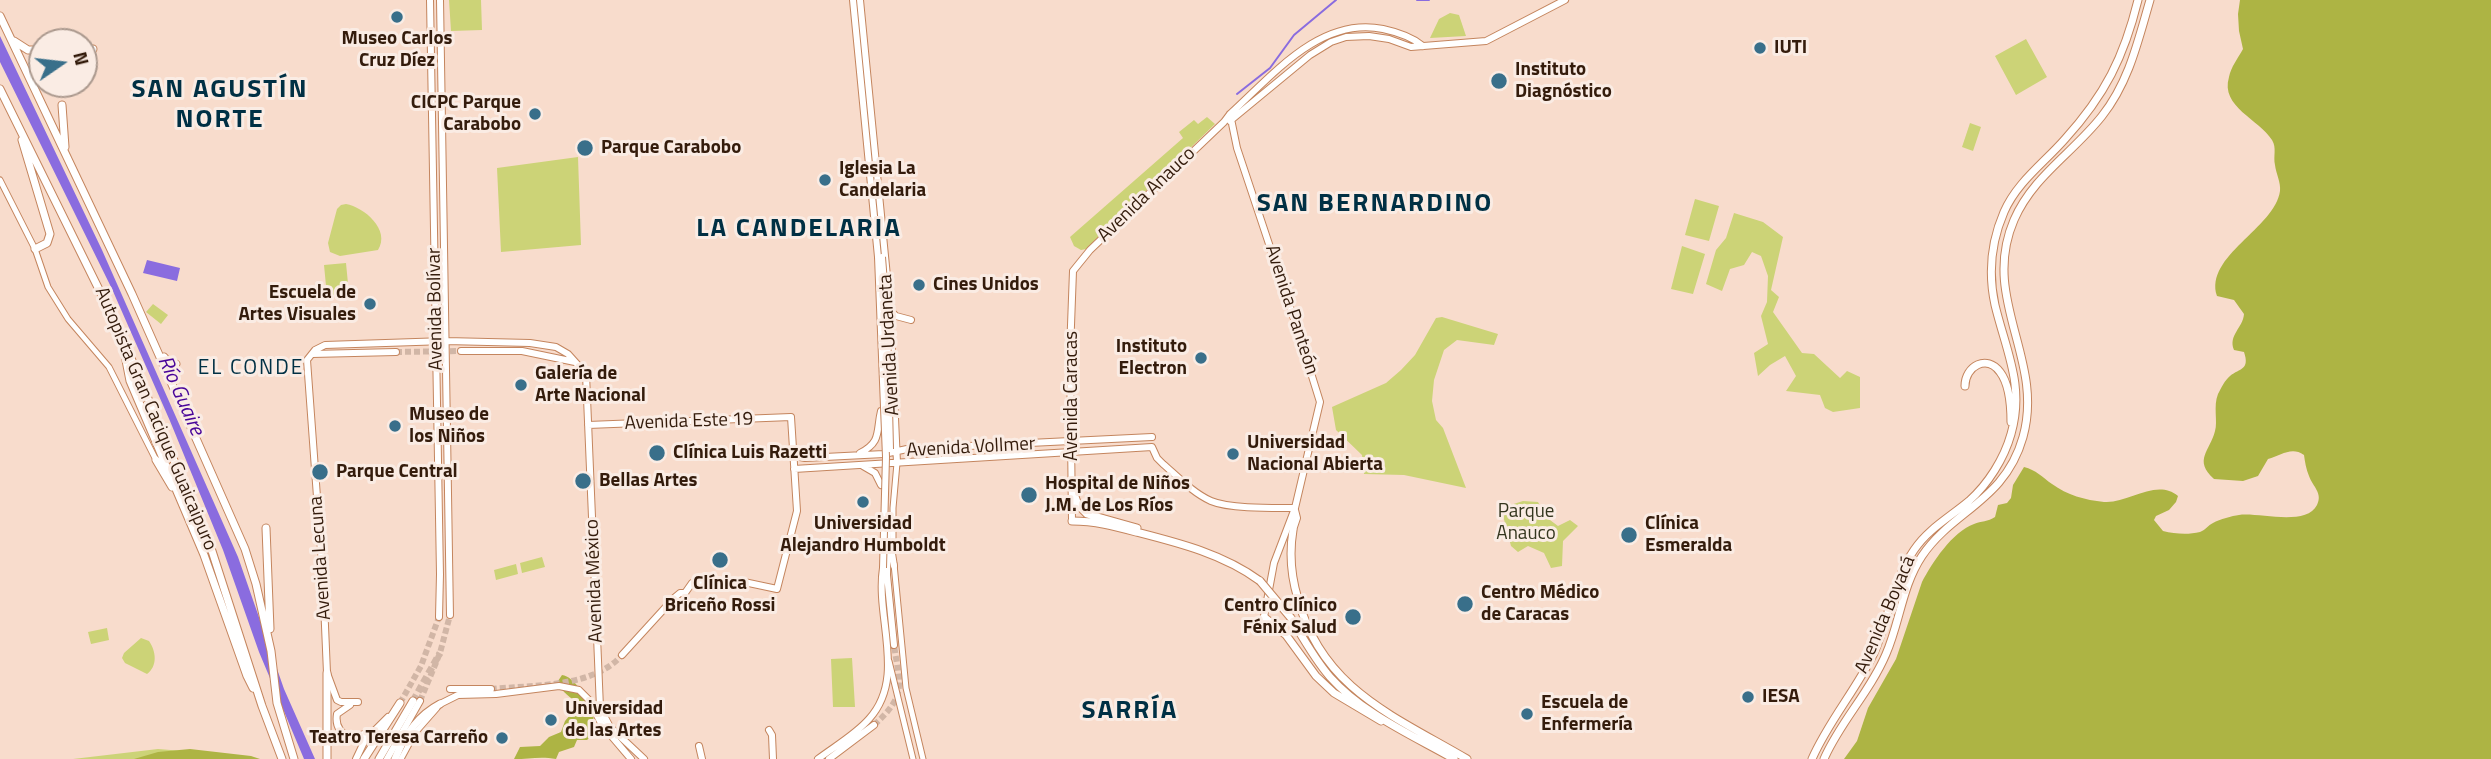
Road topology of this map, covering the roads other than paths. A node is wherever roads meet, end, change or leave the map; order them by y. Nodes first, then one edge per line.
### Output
1 (430, 0) edge
2 (440, 0) edge
3 (853, 0) edge
4 (860, 0) edge
5 (1565, 0) edge
6 (2138, 0) edge
7 (2150, 0) edge
8 (0, 16) edge
9 (8, 32) junction
10 (28, 50) edge
11 (0, 89) edge
12 (62, 105) dead end
13 (15, 119) junction
14 (1228, 119) junction
15 (69, 161) junction
16 (0, 180) edge
17 (878, 226) junction
18 (35, 249) junction
19 (882, 259) junction
20 (1073, 271) joint
21 (132, 294) junction
22 (878, 307) dead end
23 (890, 307) junction
24 (911, 320) dead end
25 (120, 332) junction
26 (446, 341) junction
27 (436, 342) junction
28 (326, 345) junction
29 (461, 351) tunnel mouth
30 (396, 352) tunnel mouth
31 (320, 353) junction
32 (309, 357) junction
33 (575, 362) junction
34 (176, 364) dead end
35 (1965, 386) dead end
36 (588, 425) junction
37 (2011, 434) junction
38 (1152, 437) dead end
39 (896, 439) junction
40 (1072, 442) junction
41 (793, 449) junction
42 (897, 452) junction
43 (1071, 453) junction
44 (857, 454) junction
45 (156, 460) joint
46 (897, 463) junction
47 (858, 465) junction
48 (794, 469) junction
49 (881, 485) dead end
50 (1073, 491) junction
51 (1295, 509) junction
52 (187, 514) junction
53 (1072, 521) joint
54 (266, 528) dead end
55 (1293, 530) joint
56 (888, 531) junction
57 (1157, 537) junction
58 (894, 566) junction
59 (450, 615) tunnel mouth
60 (439, 617) tunnel mouth
61 (1264, 617) joint
62 (894, 645) tunnel mouth
63 (271, 651) junction
64 (622, 655) tunnel mouth
65 (889, 658) junction
66 (327, 673) junction
67 (450, 689) dead end
68 (458, 695) junction
69 (416, 701) joint
70 (400, 703) joint
71 (440, 704) junction
72 (262, 706) junction
73 (874, 725) tunnel mouth
74 (1398, 727) junction
75 (769, 730) dead end
76 (372, 732) junction
77 (699, 746) dead end
78 (630, 758) edge
79 (282, 759) edge
80 (294, 759) edge
81 (327, 759) edge
82 (356, 759) edge
83 (364, 759) edge
84 (379, 759) edge
85 (387, 759) edge
86 (395, 759) edge
87 (401, 759) edge
88 (644, 759) edge
89 (702, 759) edge
90 (772, 759) edge
91 (818, 759) edge
92 (829, 759) edge
93 (913, 759) edge
94 (923, 759) edge
95 (1454, 759) edge
96 (1467, 759) edge
97 (1812, 759) edge
98 (1824, 759) edge

1 - 27 main road, Avenida Bolívar
2 - 26 main road, Avenida Bolívar
3 - 17 main road
4 - 17 main road
5 - 14 main road, Avenida Anauco
6 - 37 highway, Avenida Boyacá
7 - 98 highway, Avenida Boyacá
8 - 9 highway, Autopista Gran Cacique Guaicaipuro
9 - 10 highway
9 - 15 highway, Autopista Gran Cacique Guaicaipuro
11 - 13 highway, Autopista Gran Cacique Guaicaipuro
12 - 15 highway
13 - 18 highway
13 - 25 highway, Autopista Gran Cacique Guaicaipuro
14 - 20 main road, Avenida Anauco
14 - 51 main road, Avenida Panteón
15 - 21 highway, Autopista Gran Cacique Guaicaipuro
16 - 18 street
17 - 19 main road
18 - 45 street
19 - 23 main road, Avenida Urdaneta, bridge
19 - 56 main road, bridge
19 - 65 main road, bridge
20 - 40 main road, Avenida Caracas
21 - 34 highway
21 - 63 highway, Autopista Gran Cacique Guaicaipuro
22 - 23 main road
23 - 24 main road
23 - 39 main road, Avenida Urdaneta
25 - 52 highway
25 - 72 highway, Autopista Gran Cacique Guaicaipuro
26 - 27 main road
26 - 33 main road
26 - 59 main road, Avenida Bolívar
27 - 28 main road
27 - 60 main road, Avenida Bolívar
28 - 31 main road
28 - 32 main road
29 - 33 main road
30 - 31 main road
31 - 32 main road
32 - 66 main road, Avenida Lecuna
33 - 36 main road, Avenida México
35 - 37 highway
36 - 41 main road, Avenida Este 19
36 - 88 main road, Avenida México
37 - 97 highway, Avenida Boyacá
38 - 40 main road, Avenida Vollmer
39 - 42 main road, Avenida Urdaneta
39 - 44 main road
40 - 42 main road, Avenida Vollmer
40 - 43 main road, Avenida Caracas
41 - 44 main road, Avenida Vollmer
41 - 48 main road
42 - 44 main road, Avenida Vollmer
42 - 46 main road, Avenida Urdaneta
43 - 46 main road, Avenida Vollmer
43 - 50 main road, Avenida Caracas
43 - 51 main road, Avenida Vollmer
45 - 52 highway
46 - 47 main road, Avenida Vollmer
46 - 58 street, Avenida Urdaneta
47 - 48 main road, Avenida Vollmer
47 - 49 main road
48 - 64 main road
50 - 53 main road, Avenida Caracas
50 - 57 highway
51 - 55 main road
51 - 61 main road
52 - 72 highway
53 - 57 highway
54 - 63 highway
55 - 96 highway
56 - 58 main road
56 - 62 main road
57 - 74 highway, bridge
58 - 94 street, Avenida Urdaneta
61 - 74 highway
63 - 80 highway, Autopista Gran Cacique Guaicaipuro
65 - 91 main road
65 - 93 street
66 - 76 main road
66 - 81 highway
67 - 68 main road
68 - 71 main road
68 - 78 main road
69 - 84 highway
69 - 85 main road
70 - 76 main road
70 - 83 highway
71 - 86 highway
71 - 87 street
72 - 79 highway, Autopista Gran Cacique Guaicaipuro
73 - 92 main road
74 - 95 highway
75 - 90 main road
76 - 82 main road
77 - 89 main road

